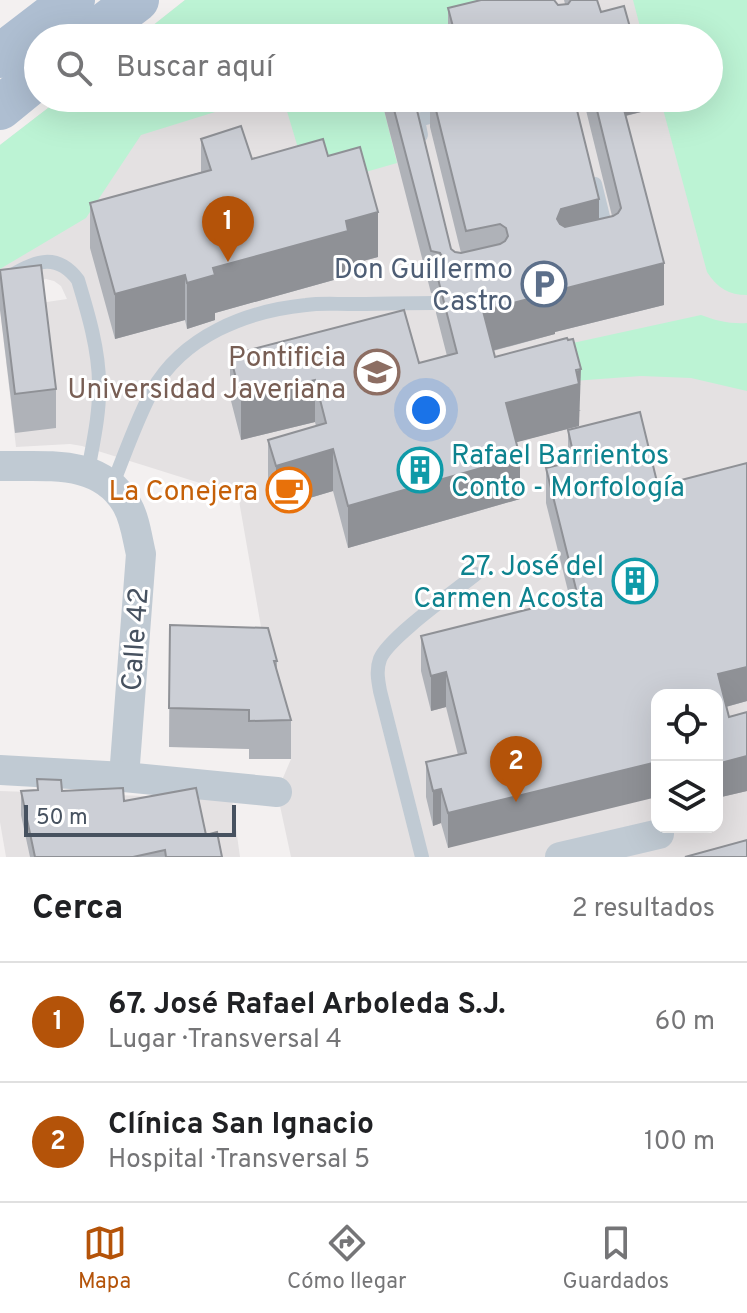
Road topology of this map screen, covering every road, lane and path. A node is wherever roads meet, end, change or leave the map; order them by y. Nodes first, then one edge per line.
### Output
1 (73, 0) edge
2 (137, 0) edge
3 (42, 24) edge
4 (105, 24) edge
5 (24, 38) edge
6 (0, 56) edge
7 (24, 88) edge
8 (0, 108) edge
9 (449, 112) edge
10 (425, 150) edge
11 (592, 173) edge
12 (611, 248) edge
13 (0, 282) edge
14 (434, 303) edge
15 (0, 466) edge
16 (109, 487) junction
17 (476, 574) dead end
18 (0, 770) edge
19 (124, 777) junction
20 (277, 792) dead end
21 (659, 834) dead end
22 (422, 857) edge
23 (560, 857) edge

1 - 3 main road
2 - 4 main road
5 - 6 main road
7 - 8 main road
9 - 10 lane
11 - 12 lane
13 - 16 lane
14 - 16 lane
15 - 16 street
16 - 19 street, Calle 42
17 - 22 lane
18 - 19 street
19 - 20 street
21 - 23 street

